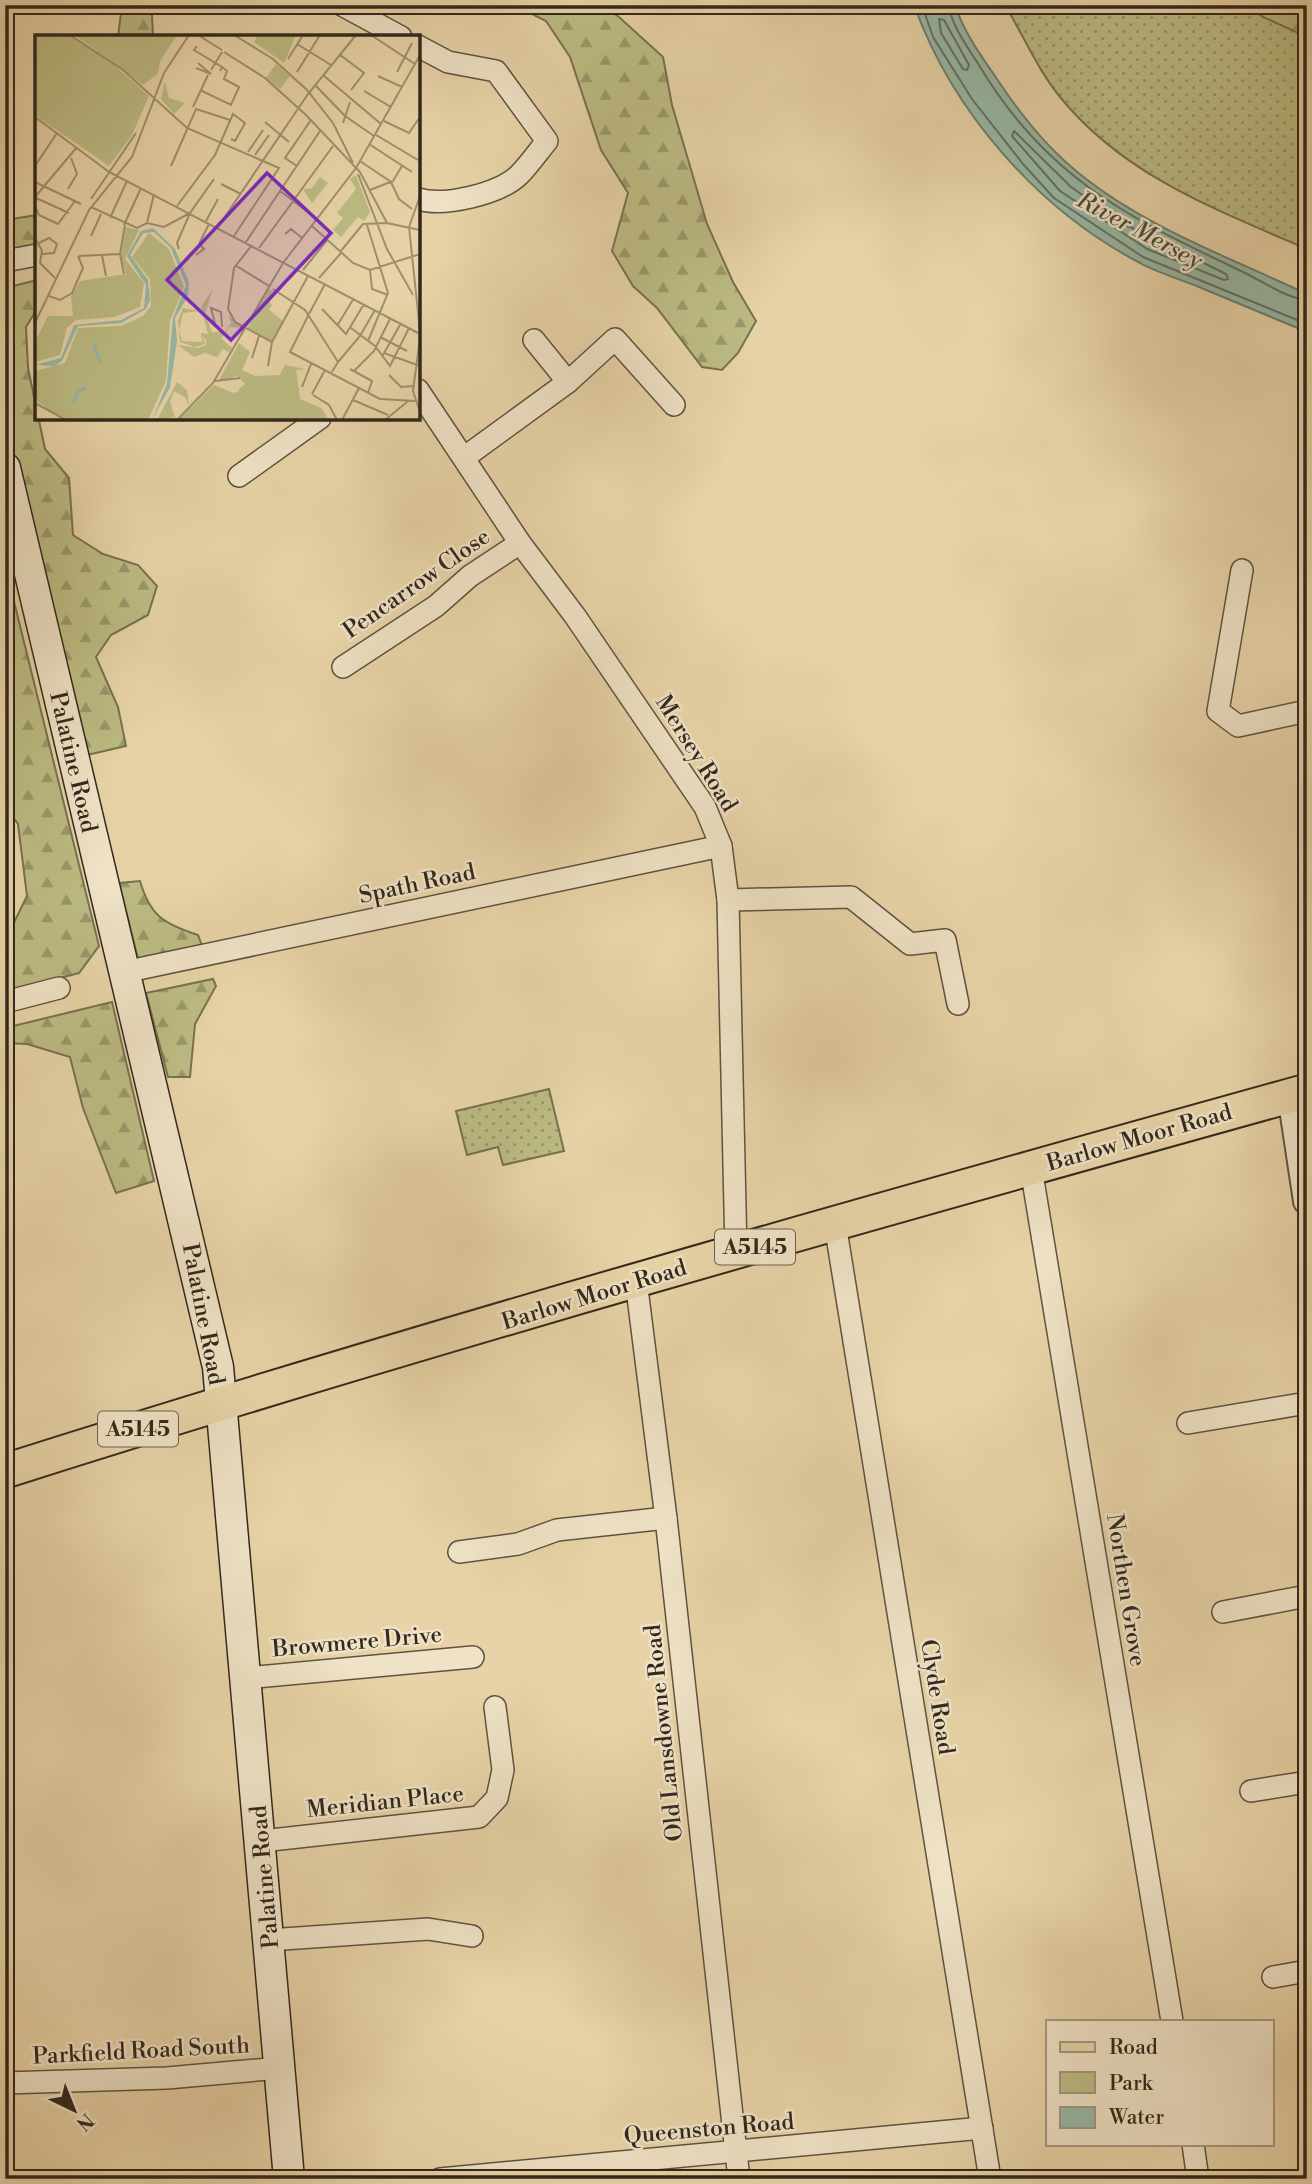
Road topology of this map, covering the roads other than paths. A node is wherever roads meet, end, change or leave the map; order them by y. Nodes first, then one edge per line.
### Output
1 (342, 5) edge
2 (397, 35) edge
3 (420, 47) edge
4 (420, 200) edge
5 (35, 255) edge
6 (5, 261) edge
7 (534, 340) dead end
8 (568, 382) junction
9 (420, 393) edge
10 (674, 405) dead end
11 (317, 420) edge
12 (465, 457) junction
13 (5, 468) edge
14 (239, 476) dead end
15 (520, 542) junction
16 (1242, 570) dead end
17 (343, 667) dead end
18 (1307, 712) edge
19 (721, 846) junction
20 (728, 900) junction
21 (124, 972) junction
22 (59, 988) dead end
23 (5, 1002) edge
24 (958, 1004) dead end
25 (1299, 1093) edge
26 (1031, 1168) junction
27 (1307, 1200) edge
28 (835, 1224) junction
29 (736, 1252) junction
30 (636, 1281) junction
31 (221, 1404) junction
32 (1307, 1404) edge
33 (1188, 1423) dead end
34 (5, 1471) edge
35 (666, 1518) junction
36 (459, 1552) dead end
37 (1307, 1596) edge
38 (1223, 1612) dead end
39 (473, 1657) dead end
40 (246, 1678) junction
41 (495, 1707) dead end
42 (1307, 1782) edge
43 (1251, 1791) dead end
44 (262, 1841) junction
45 (472, 1937) dead end
46 (269, 1940) junction
47 (1307, 1971) edge
48 (1273, 1977) dead end
49 (1172, 2020) edge
50 (280, 2068) junction
51 (5, 2083) edge
52 (982, 2128) junction
53 (1193, 2146) edge
54 (736, 2153) junction
55 (289, 2179) edge
56 (440, 2179) edge
57 (739, 2179) edge
58 (990, 2179) edge
59 (1198, 2179) edge

1 - 2 street
3 - 4 street
5 - 6 street
7 - 8 street
8 - 10 street
8 - 12 street
9 - 12 street, Mersey Road
11 - 14 street
12 - 15 street, Mersey Road
13 - 21 main road, Palatine Road
15 - 17 street, Pencarrow Close
15 - 19 street, Mersey Road
16 - 18 street
19 - 20 street, Mersey Road
19 - 21 street, Spath Road
20 - 24 street
20 - 29 street, Mersey Road
21 - 31 main road, Palatine Road
22 - 23 street
25 - 26 main road, Barlow Moor Road / A5145
25 - 27 street
26 - 28 main road, Barlow Moor Road / A5145
26 - 49 street, Northen Grove
28 - 29 main road, Barlow Moor Road / A5145
28 - 52 street, Clyde Road
29 - 30 main road, Barlow Moor Road / A5145
30 - 31 main road, Barlow Moor Road / A5145
30 - 35 street, Old Lansdowne Road
31 - 34 main road, Barlow Moor Road / A5145
31 - 40 main road, Palatine Road
32 - 33 street
35 - 36 street
35 - 54 street, Old Lansdowne Road
37 - 38 street
39 - 40 street, Browmere Drive
40 - 44 main road, Palatine Road
41 - 44 street, Meridian Place
42 - 43 street
44 - 46 main road, Palatine Road
45 - 46 street
46 - 50 main road, Palatine Road
47 - 48 street
50 - 51 street, Parkfield Road South
50 - 55 main road, Palatine Road
52 - 54 street, Queenston Road
52 - 58 street, Clyde Road
53 - 59 street
54 - 56 street, Queenston Road
54 - 57 street, Old Lansdowne Road

